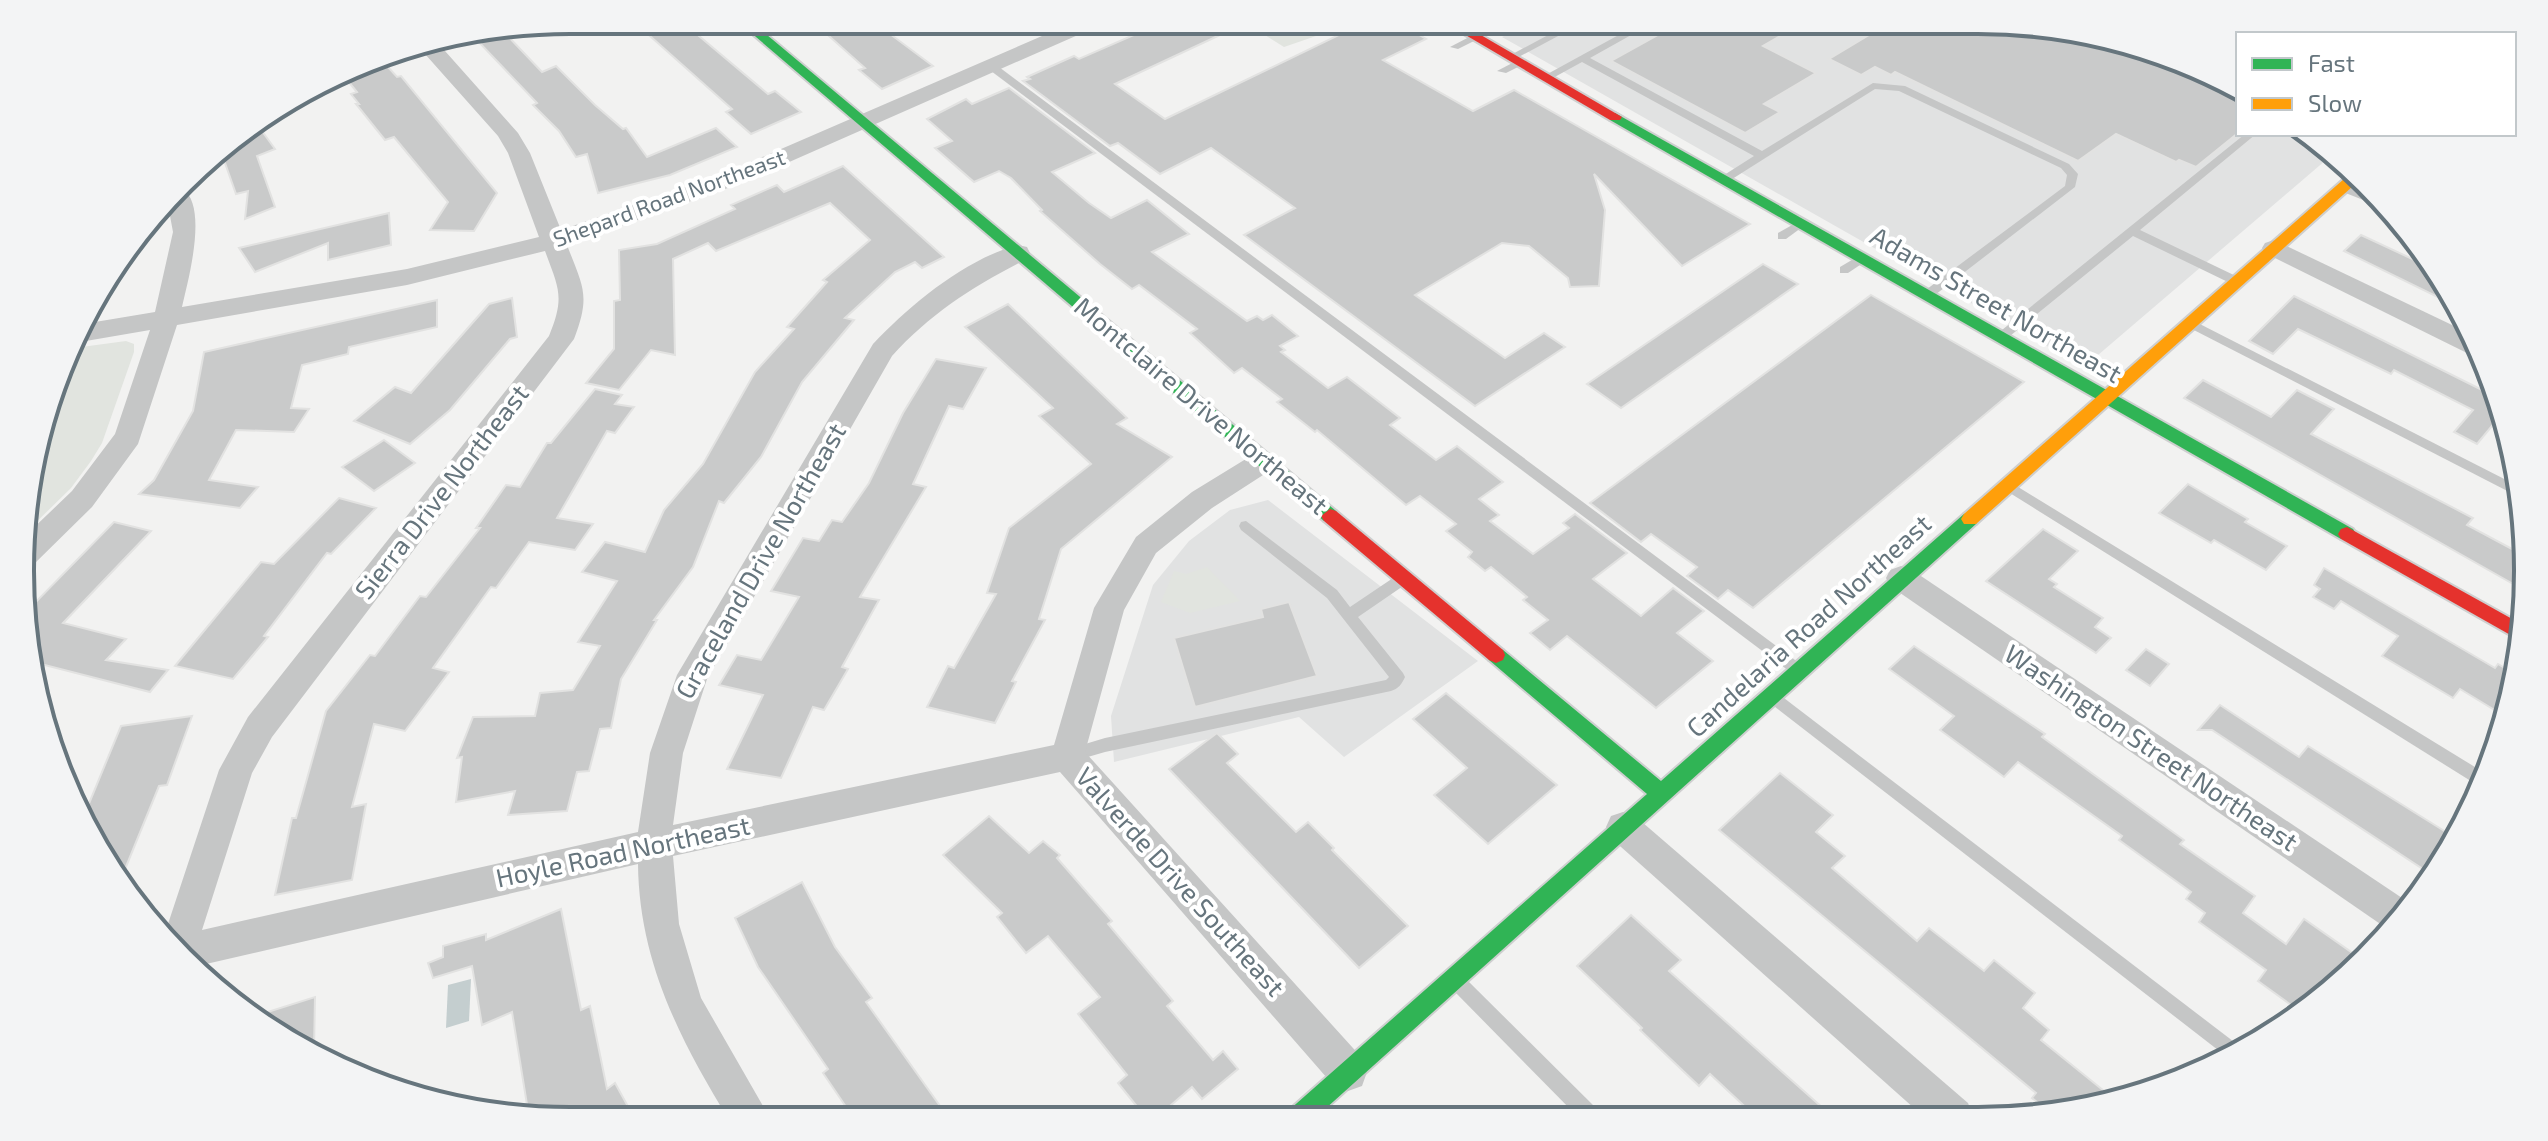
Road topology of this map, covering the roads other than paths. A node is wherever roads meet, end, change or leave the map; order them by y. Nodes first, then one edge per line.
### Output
1 (758, 34) edge
2 (1064, 34) edge
3 (1470, 34) edge
4 (1560, 34) edge
5 (1627, 34) edge
6 (1475, 37) junction
7 (1455, 47) dead end
8 (434, 52) edge
9 (1582, 58) junction
10 (1511, 63) junction
11 (991, 66) junction
12 (1547, 77) junction
13 (862, 122) junction
14 (2249, 136) edge
15 (1762, 156) junction
16 (1725, 179) junction
17 (2348, 183) edge
18 (2342, 188) junction
19 (2362, 197) edge
20 (179, 204) edge
21 (1801, 223) junction
22 (2132, 231) junction
23 (1782, 236) dead end
24 (555, 241) junction
25 (2274, 248) junction
26 (1018, 253) junction
27 (1862, 258) junction
28 (1844, 270) dead end
29 (2236, 281) junction
30 (1927, 295) junction
31 (167, 317) junction
32 (2189, 323) junction
33 (90, 331) edge
34 (2001, 337) junction
35 (2462, 340) edge
36 (2105, 397) junction
37 (1264, 461) junction
38 (2006, 484) junction
39 (2507, 486) edge
40 (1246, 526) dead end
41 (35, 545) edge
42 (1405, 578) junction
43 (1901, 578) junction
44 (1348, 616) junction
45 (2511, 627) edge
46 (1798, 670) junction
47 (1770, 695) junction
48 (1067, 756) junction
49 (2473, 775) edge
50 (1660, 793) junction
51 (1623, 827) junction
52 (655, 844) junction
53 (2392, 911) edge
54 (183, 941) edge
55 (189, 948) edge
56 (1453, 978) junction
57 (2227, 1046) edge
58 (1348, 1072) junction
59 (744, 1107) edge
60 (1309, 1107) edge
61 (1581, 1107) edge
62 (1943, 1107) edge

1 - 13 street, Montclaire Drive Northeast
2 - 11 street, Shepard Road Northeast
3 - 6 street, Adams Street Northeast
4 - 10 lane
5 - 9 lane
6 - 7 lane
6 - 10 street, Adams Street Northeast
8 - 24 street, Sierra Drive Northeast
9 - 12 lane
9 - 15 lane
10 - 12 street, Adams Street Northeast
11 - 13 street, Shepard Road Northeast
11 - 46 lane
12 - 16 street, Adams Street Northeast
13 - 24 street, Shepard Road Northeast
13 - 26 street, Montclaire Drive Northeast
14 - 22 lane
15 - 16 lane
15 - 30 lane
16 - 21 street, Adams Street Northeast
17 - 18 street, Candelaria Road Northeast
18 - 19 lane
18 - 25 street, Candelaria Road Northeast
20 - 31 street
21 - 23 lane
21 - 27 street, Adams Street Northeast
22 - 29 lane
22 - 34 lane
24 - 31 street, Shepard Road Northeast
24 - 54 street, Sierra Drive Northeast
25 - 29 street, Candelaria Road Northeast
25 - 35 street
26 - 37 street, Montclaire Drive Northeast
26 - 52 street, Graceland Drive Northeast
27 - 28 lane
27 - 30 street, Adams Street Northeast
29 - 32 street, Candelaria Road Northeast
30 - 34 street, Adams Street Northeast
31 - 33 street, Shepard Road Northeast
31 - 41 street
32 - 36 street, Candelaria Road Northeast
32 - 39 lane
34 - 36 street, Adams Street Northeast
36 - 38 street, Candelaria Road Northeast
36 - 45 street, Adams Street Northeast
37 - 42 street, Montclaire Drive Northeast
37 - 48 street, Valverde Drive Southeast
38 - 43 street, Candelaria Road Northeast
38 - 49 lane
40 - 44 lane
42 - 44 lane
42 - 50 street, Montclaire Drive Northeast
43 - 46 street, Candelaria Road Northeast
43 - 53 street, Washington Street Northeast
44 - 48 lane
46 - 47 street, Candelaria Road Northeast
47 - 50 street, Candelaria Road Northeast
47 - 57 lane
48 - 52 street, Hoyle Road Northeast
48 - 58 street, Valverde Drive Southeast
50 - 51 street, Candelaria Road Northeast
51 - 56 street, Candelaria Road Northeast
51 - 62 street
52 - 55 street, Hoyle Road Northeast
52 - 59 street, Graceland Drive Northeast
56 - 58 street, Candelaria Road Northeast
56 - 61 lane
58 - 60 street, Candelaria Road Northeast

